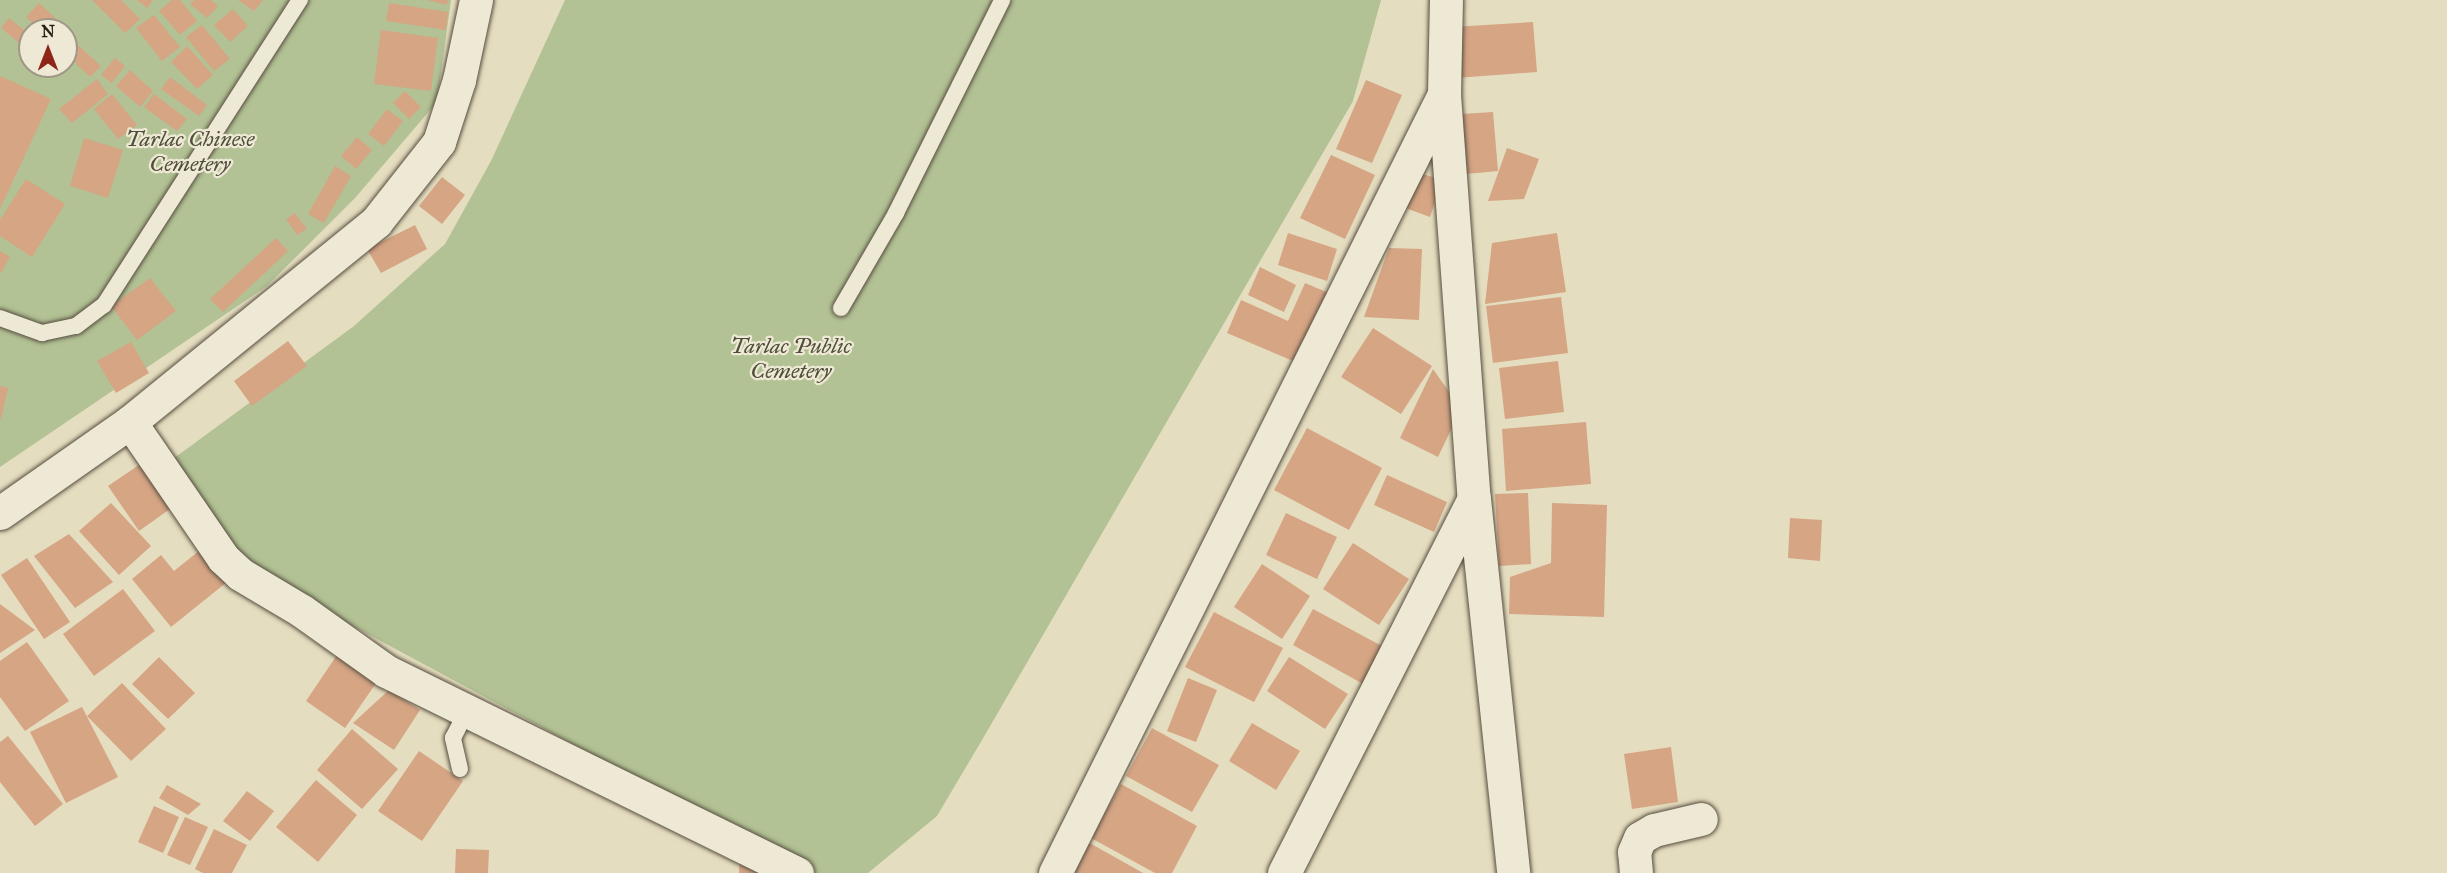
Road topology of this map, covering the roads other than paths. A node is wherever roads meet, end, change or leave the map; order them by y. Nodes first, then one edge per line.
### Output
1 (300, 0) edge
2 (476, 0) edge
3 (1002, 0) edge
4 (1446, 0) edge
5 (1444, 94) junction
6 (841, 308) dead end
7 (0, 318) edge
8 (130, 422) junction
9 (1474, 500) junction
10 (0, 513) edge
11 (468, 710) junction
12 (460, 769) dead end
13 (1701, 819) dead end
14 (797, 873) edge
15 (1055, 873) edge
16 (1284, 873) edge
17 (1513, 873) edge
18 (1636, 873) edge

1 - 7 lane
2 - 8 street
3 - 6 lane
4 - 5 street
5 - 9 street
5 - 15 street
8 - 10 street
8 - 11 street
9 - 16 street
9 - 17 street
11 - 12 lane
11 - 14 street
13 - 18 street

